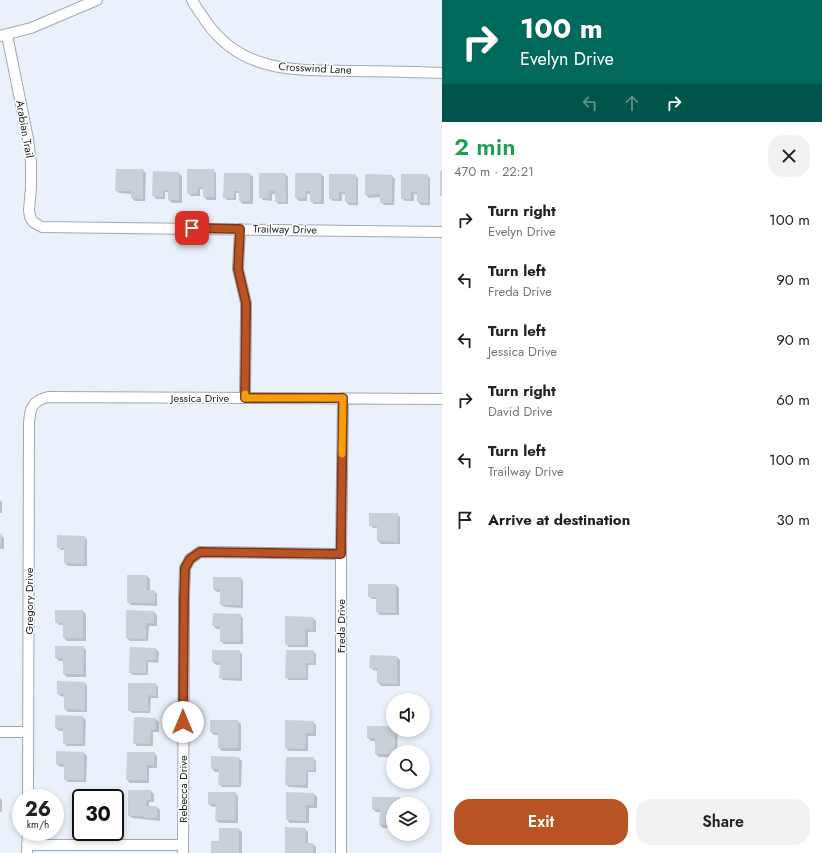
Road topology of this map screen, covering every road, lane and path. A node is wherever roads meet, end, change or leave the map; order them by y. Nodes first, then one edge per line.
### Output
1 (96, 0) edge
2 (192, 0) edge
3 (3, 36) edge
4 (442, 72) edge
5 (34, 222) joint
6 (240, 229) junction
7 (442, 232) edge
8 (245, 398) junction
9 (343, 398) junction
10 (442, 399) edge
11 (33, 405) joint
12 (341, 554) junction
13 (0, 732) edge
14 (28, 732) junction
15 (28, 789) edge
16 (27, 849) edge
17 (183, 849) edge
18 (341, 853) edge

1 - 3 street
2 - 4 street, Crosswind Lane
3 - 5 street, Arabian Trail
5 - 6 street, Trailway Drive
6 - 7 street, Trailway Drive
6 - 8 street
8 - 9 street, Jessica Drive
8 - 11 street, Jessica Drive
9 - 10 street, Jessica Drive
9 - 12 street, Freda Drive
11 - 14 street, Gregory Drive
12 - 17 street, Rebecca Drive
12 - 18 street, Freda Drive
13 - 14 street
14 - 15 street, Gregory Drive
16 - 17 street

